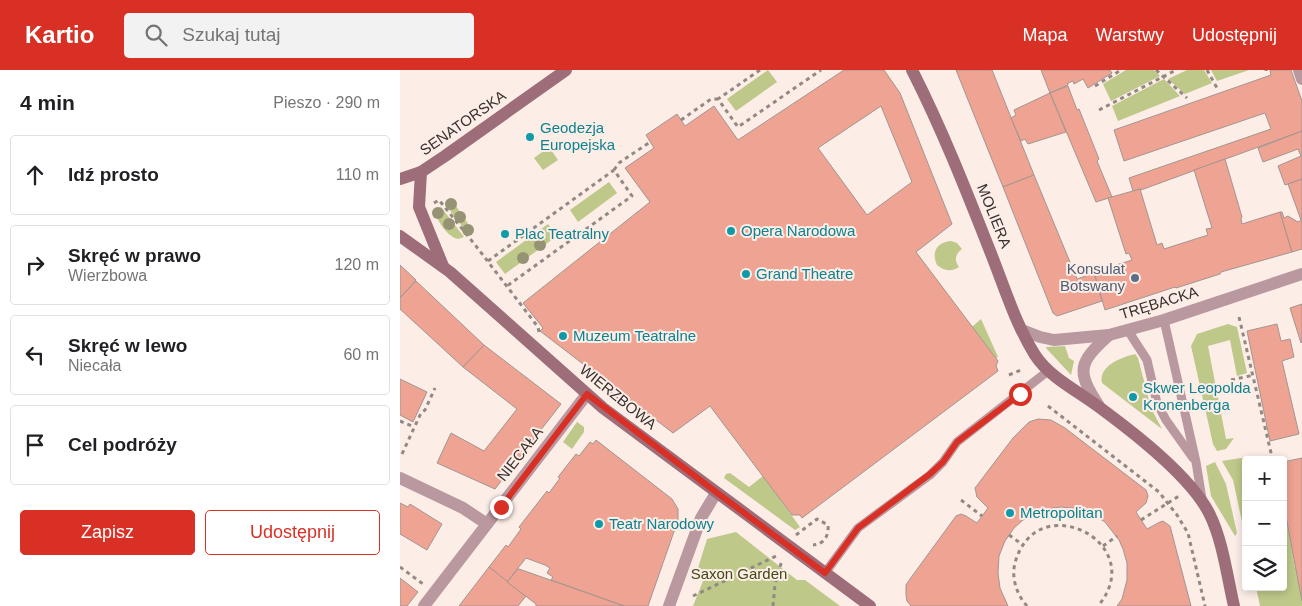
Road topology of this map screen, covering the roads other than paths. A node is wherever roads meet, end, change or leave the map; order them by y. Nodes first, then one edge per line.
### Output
1 (566, 70) edge
2 (912, 70) edge
3 (1299, 70) edge
4 (1302, 79) edge
5 (421, 172) junction
6 (400, 179) edge
7 (400, 236) edge
8 (443, 266) junction
9 (1302, 274) edge
10 (1164, 320) junction
11 (1127, 329) junction
12 (1022, 330) junction
13 (1109, 335) junction
14 (1048, 371) junction
15 (587, 394) junction
16 (1100, 407) junction
17 (1196, 462) junction
18 (400, 478) edge
19 (716, 492) junction
20 (1202, 502) junction
21 (487, 524) junction
22 (825, 573) junction
23 (424, 606) edge
24 (669, 606) edge
25 (870, 606) edge
26 (1234, 606) edge

1 - 5 street, SENATORSKA
2 - 12 street, MOLIERA
3 - 4 street
5 - 6 street, SENATORSKA
5 - 8 street
7 - 8 street, WIERZBOWA
8 - 15 street, WIERZBOWA
9 - 10 street, TRĘBACKA
10 - 11 street, TRĘBACKA
10 - 17 lane
11 - 13 street, TRĘBACKA
11 - 17 lane
12 - 13 street, TRĘBACKA
12 - 14 street, MOLIERA
13 - 16 street
14 - 16 street, MOLIERA
14 - 22 lane
15 - 19 street, WIERZBOWA
15 - 21 street, NIECAŁA
16 - 20 street, MOLIERA
17 - 20 lane
18 - 21 street
19 - 22 street, WIERZBOWA
19 - 24 street
20 - 26 street, MOLIERA
21 - 23 street, NIECAŁA
22 - 25 street, WIERZBOWA

